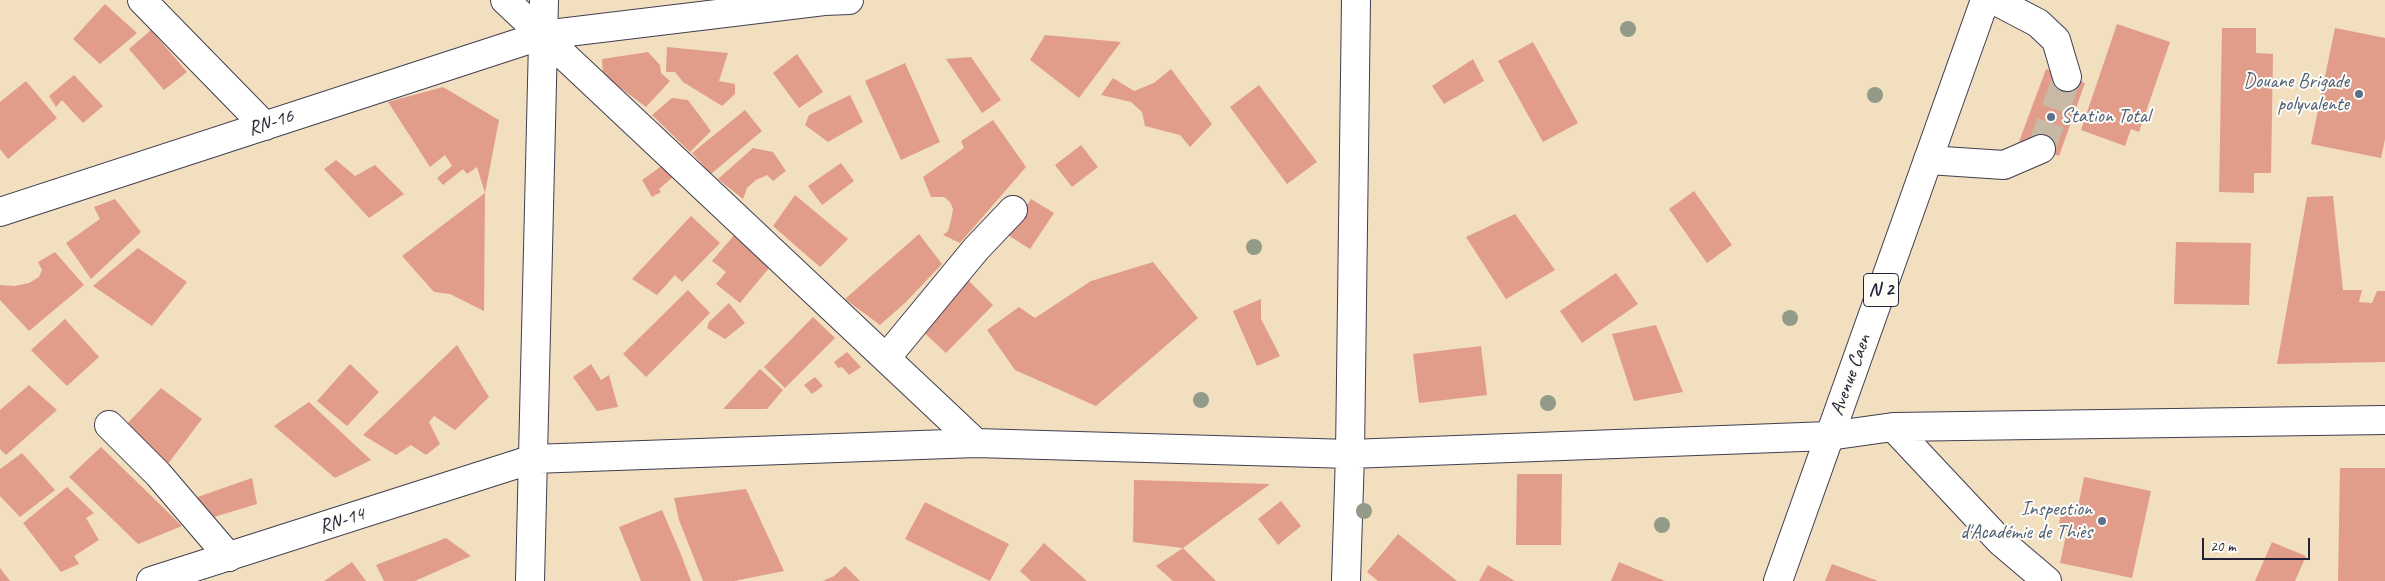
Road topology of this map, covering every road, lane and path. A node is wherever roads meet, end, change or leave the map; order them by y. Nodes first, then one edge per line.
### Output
1 (142, 0) edge
2 (505, 0) edge
3 (544, 0) edge
4 (849, 0) edge
5 (1356, 0) edge
6 (1985, 0) edge
7 (1994, 0) edge
8 (543, 35) junction
9 (2067, 77) tunnel mouth
10 (265, 126) junction
11 (2041, 149) dead end
12 (1928, 160) junction
13 (1013, 210) dead end
14 (0, 212) edge
15 (886, 358) junction
16 (2385, 420) edge
17 (109, 425) dead end
18 (1893, 427) junction
19 (1829, 436) junction
20 (976, 443) junction
21 (1350, 454) junction
22 (533, 459) junction
23 (229, 557) junction
24 (151, 581) edge
25 (530, 581) edge
26 (1346, 581) edge
27 (1778, 581) edge
28 (2047, 581) edge

1 - 10 main road
2 - 8 main road
3 - 8 main road
4 - 8 main road, RN-16
5 - 21 main road
6 - 12 main road, Avenue Caen / N 2
7 - 9 main road
8 - 10 main road, RN-16
8 - 15 main road
8 - 22 main road
10 - 14 main road, RN-16
11 - 12 main road
12 - 19 main road, Avenue Caen / N 2
13 - 15 main road
15 - 20 main road
16 - 18 main road, RN-14
17 - 23 main road
18 - 19 main road, RN-14
18 - 28 main road
19 - 21 main road, RN-14
19 - 27 main road, Avenue Caen / N 2
20 - 21 main road, RN-14
20 - 22 main road, RN-14
21 - 26 main road
22 - 23 main road, RN-14
22 - 25 main road
23 - 24 main road, RN-14

